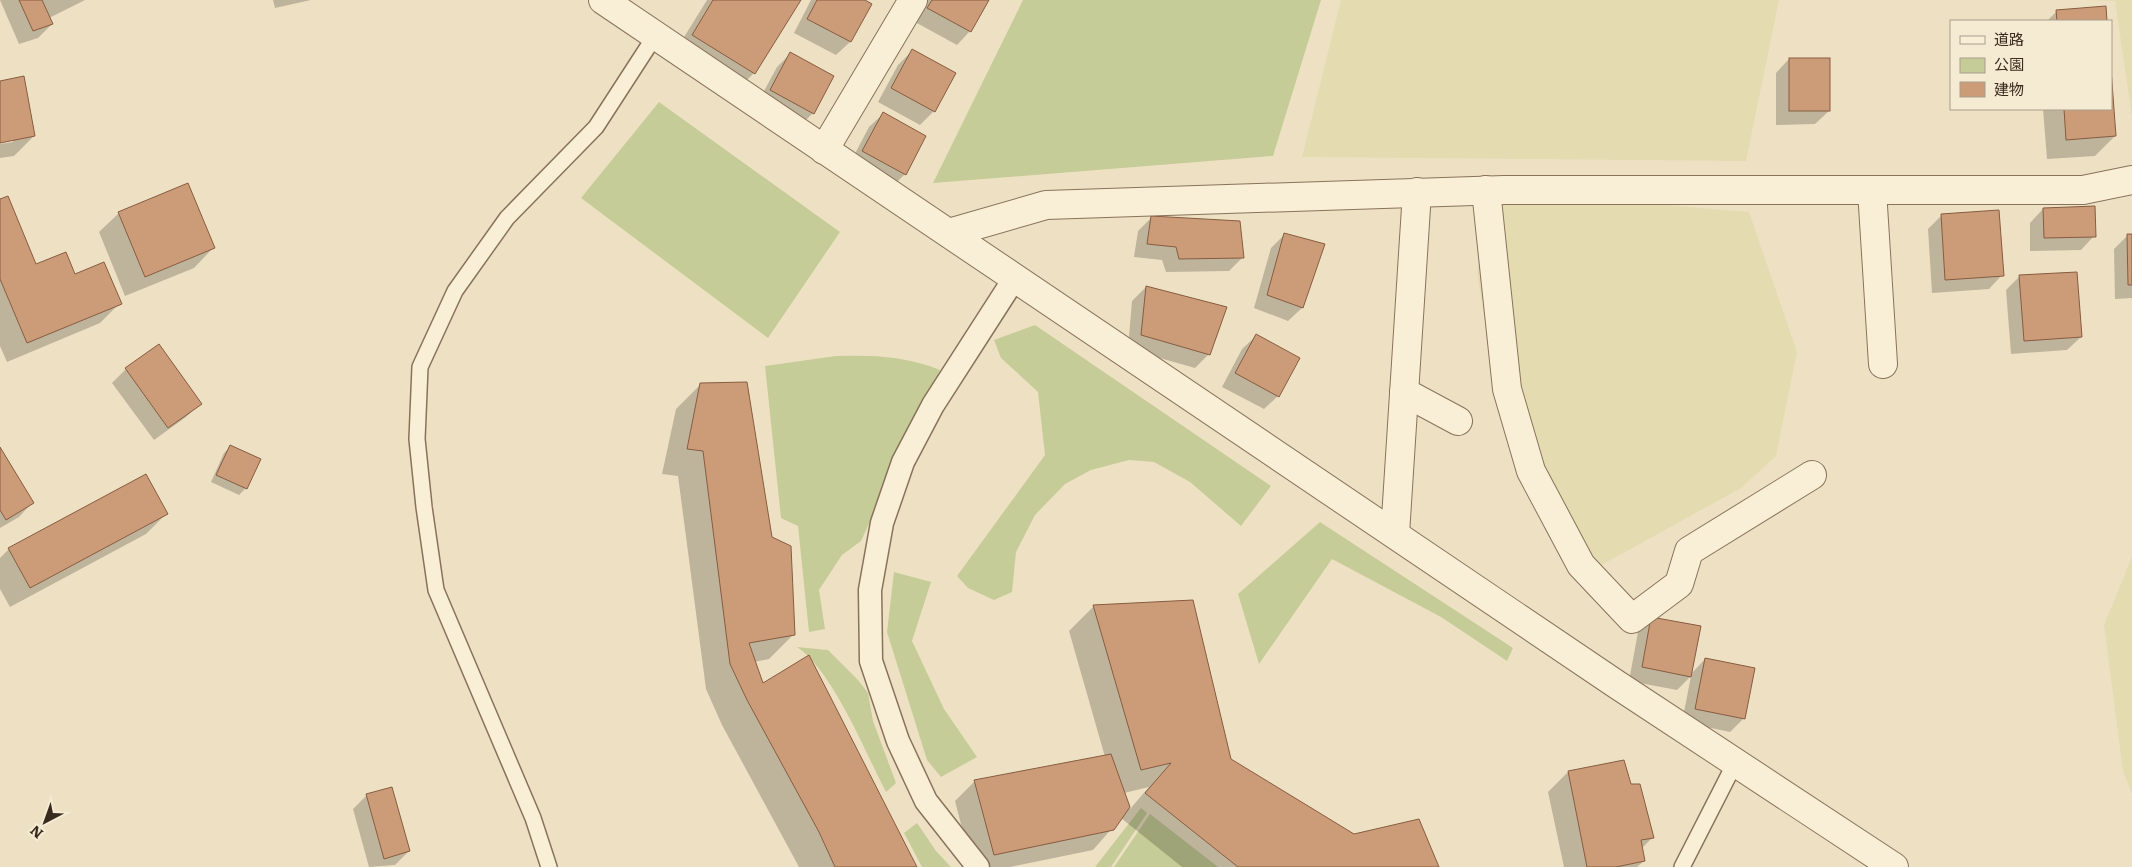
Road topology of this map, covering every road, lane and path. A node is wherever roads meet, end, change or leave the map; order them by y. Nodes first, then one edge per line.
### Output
1 (603, 0) edge
2 (913, 0) edge
3 (655, 36) junction
4 (824, 150) junction
5 (2132, 180) edge
6 (1486, 190) junction
7 (1872, 190) junction
8 (1417, 192) junction
9 (949, 233) junction
10 (1014, 279) junction
11 (1883, 364) dead end
12 (1404, 392) junction
13 (1458, 421) dead end
14 (1812, 475) dead end
15 (1395, 534) junction
16 (1735, 763) junction
17 (549, 867) edge
18 (978, 867) edge
19 (1682, 867) edge
20 (1894, 867) edge

1 - 3 street
2 - 4 street
3 - 4 street
3 - 17 lane
4 - 9 street
5 - 7 street
6 - 7 street
6 - 8 street
6 - 14 street
7 - 11 street
8 - 9 street
8 - 12 street
9 - 10 street
10 - 15 street
10 - 18 street
12 - 13 street
12 - 15 street
15 - 16 street
16 - 19 lane
16 - 20 street

